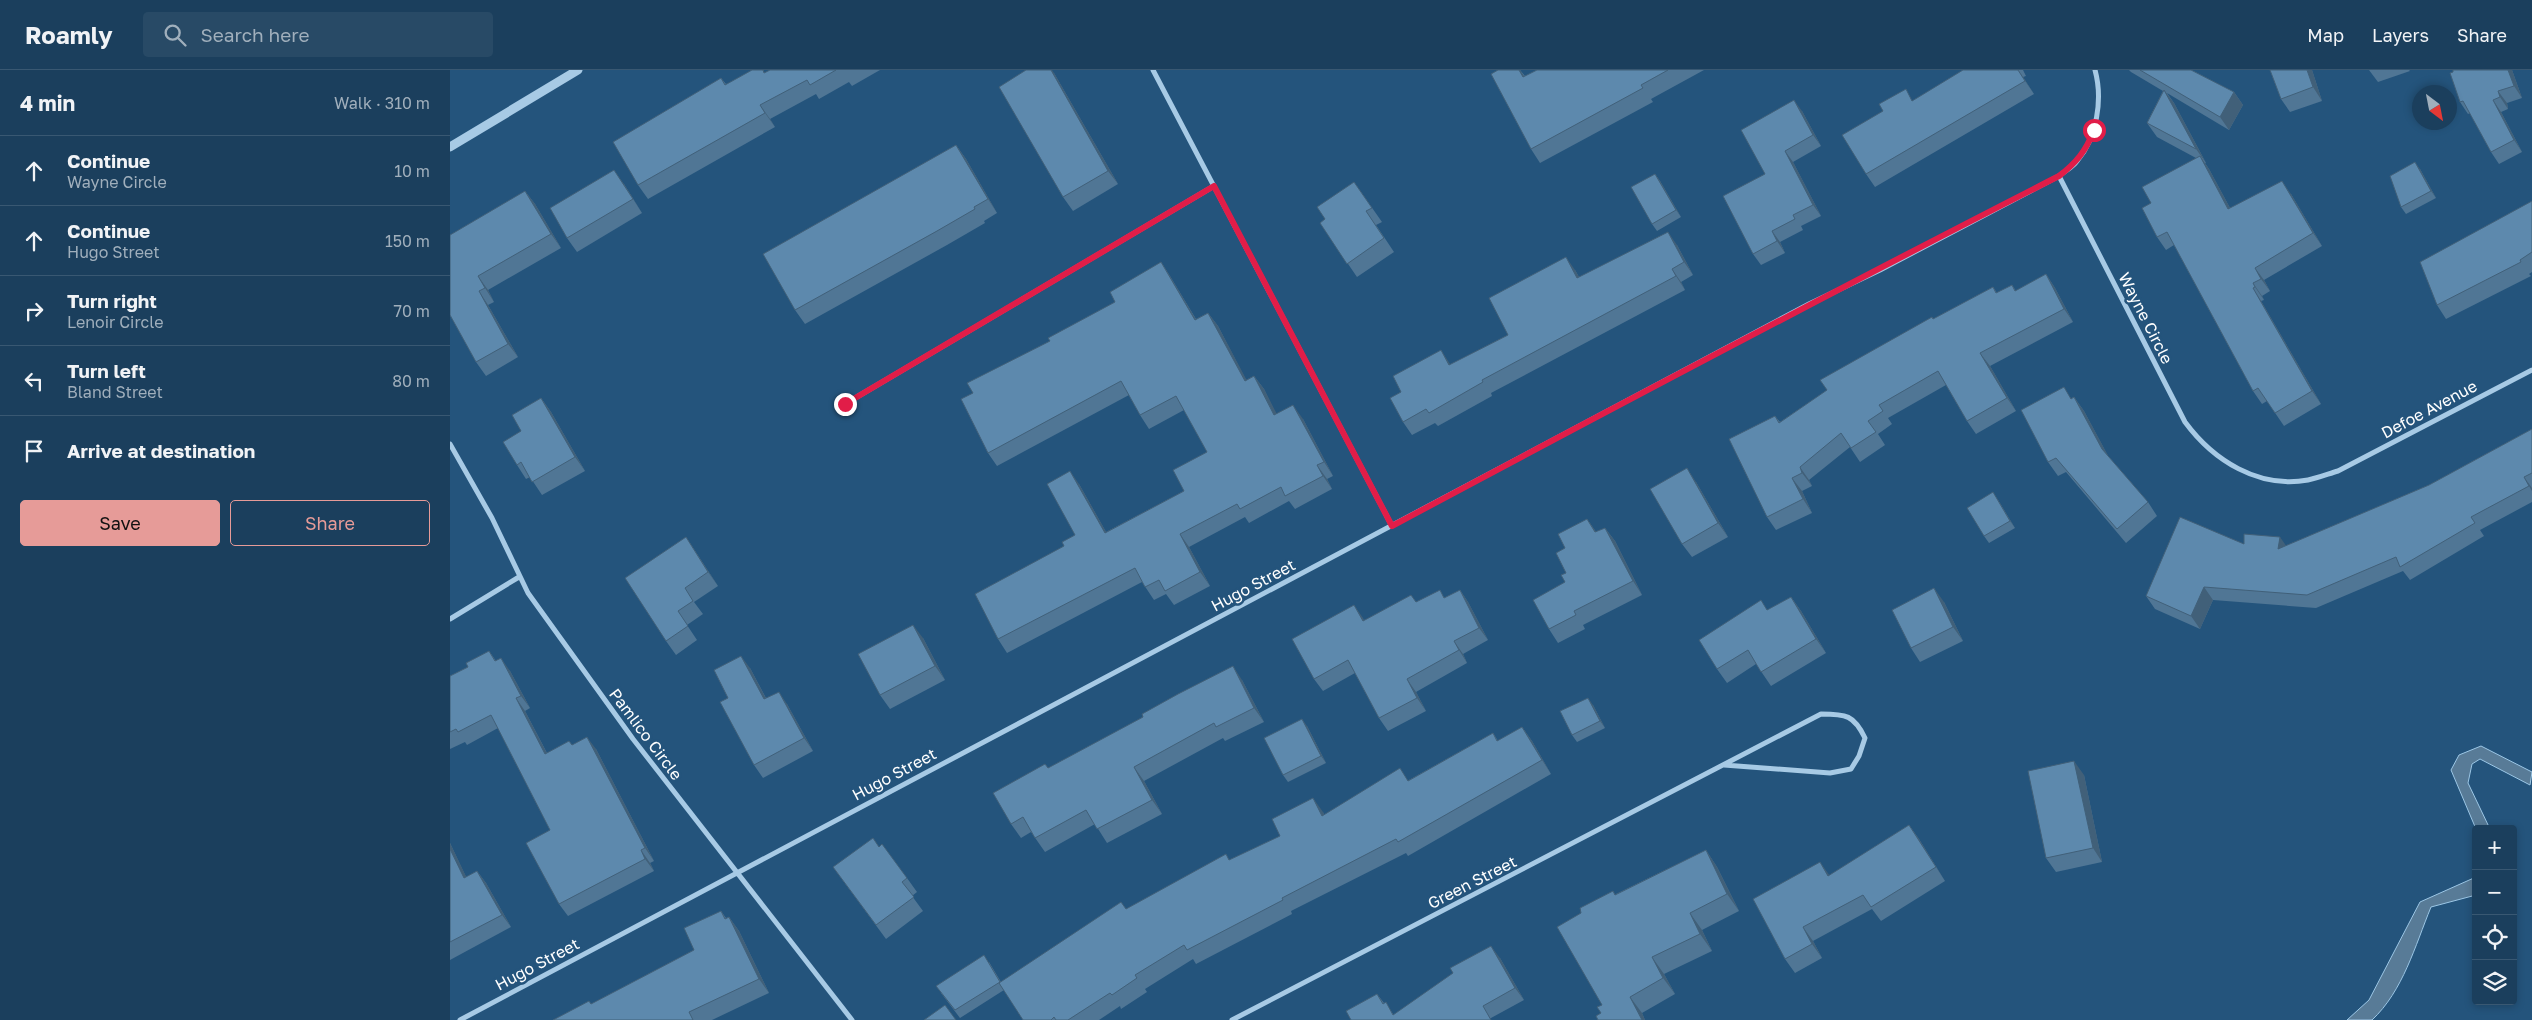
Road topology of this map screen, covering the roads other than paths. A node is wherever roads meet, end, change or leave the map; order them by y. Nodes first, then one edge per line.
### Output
1 (578, 70) edge
2 (1153, 70) edge
3 (2095, 70) edge
4 (450, 147) edge
5 (2059, 176) junction
6 (1214, 186) junction
7 (2532, 370) edge
8 (845, 404) dead end
9 (450, 444) edge
10 (2338, 471) joint
11 (1392, 526) junction
12 (519, 578) junction
13 (450, 619) edge
14 (1724, 765) junction
15 (736, 872) junction
16 (460, 1020) edge
17 (852, 1020) edge
18 (1232, 1020) edge

1 - 4 street
2 - 6 street
3 - 5 street
5 - 10 street, Wayne Circle
5 - 11 street, Hugo Street
6 - 8 street
6 - 11 street
7 - 10 street, Defoe Avenue
9 - 12 street, Pamlico Circle
11 - 15 street, Hugo Street
12 - 13 street
12 - 15 street, Pamlico Circle
14 - 14 street, Green Street
14 - 18 street, Green Street
15 - 16 street, Hugo Street
15 - 17 street, Pamlico Circle

